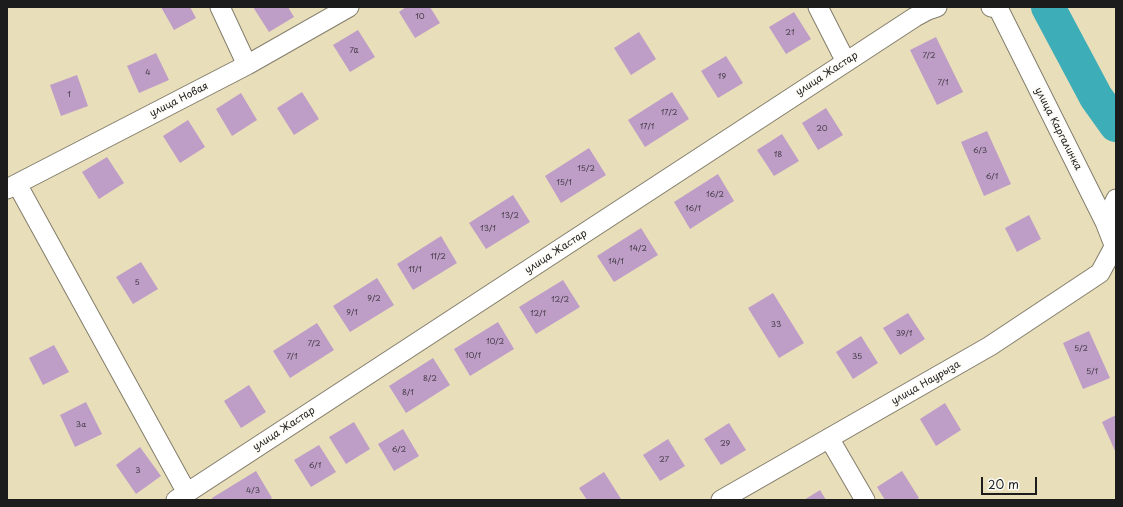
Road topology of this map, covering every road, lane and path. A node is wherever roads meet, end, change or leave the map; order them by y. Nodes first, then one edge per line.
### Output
1 (220, 7) edge
2 (349, 7) edge
3 (818, 7) edge
4 (937, 7) edge
5 (994, 8) edge
6 (846, 62) junction
7 (247, 65) junction
8 (12, 187) edge
9 (1116, 200) edge
10 (1105, 222) junction
11 (1115, 248) edge
12 (829, 438) junction
13 (182, 496) edge
14 (721, 500) edge
15 (864, 500) edge

1 - 7 street
2 - 7 street, улица Новая
3 - 6 street
4 - 6 street, улица Жастар
5 - 10 street, улица Каргалинка
6 - 13 street, улица Жастар
7 - 8 street, улица Новая
8 - 13 street
9 - 10 street
10 - 11 street, улица Каргалинка
11 - 12 street, улица Наурыза
12 - 14 street, улица Наурыза
12 - 15 street

